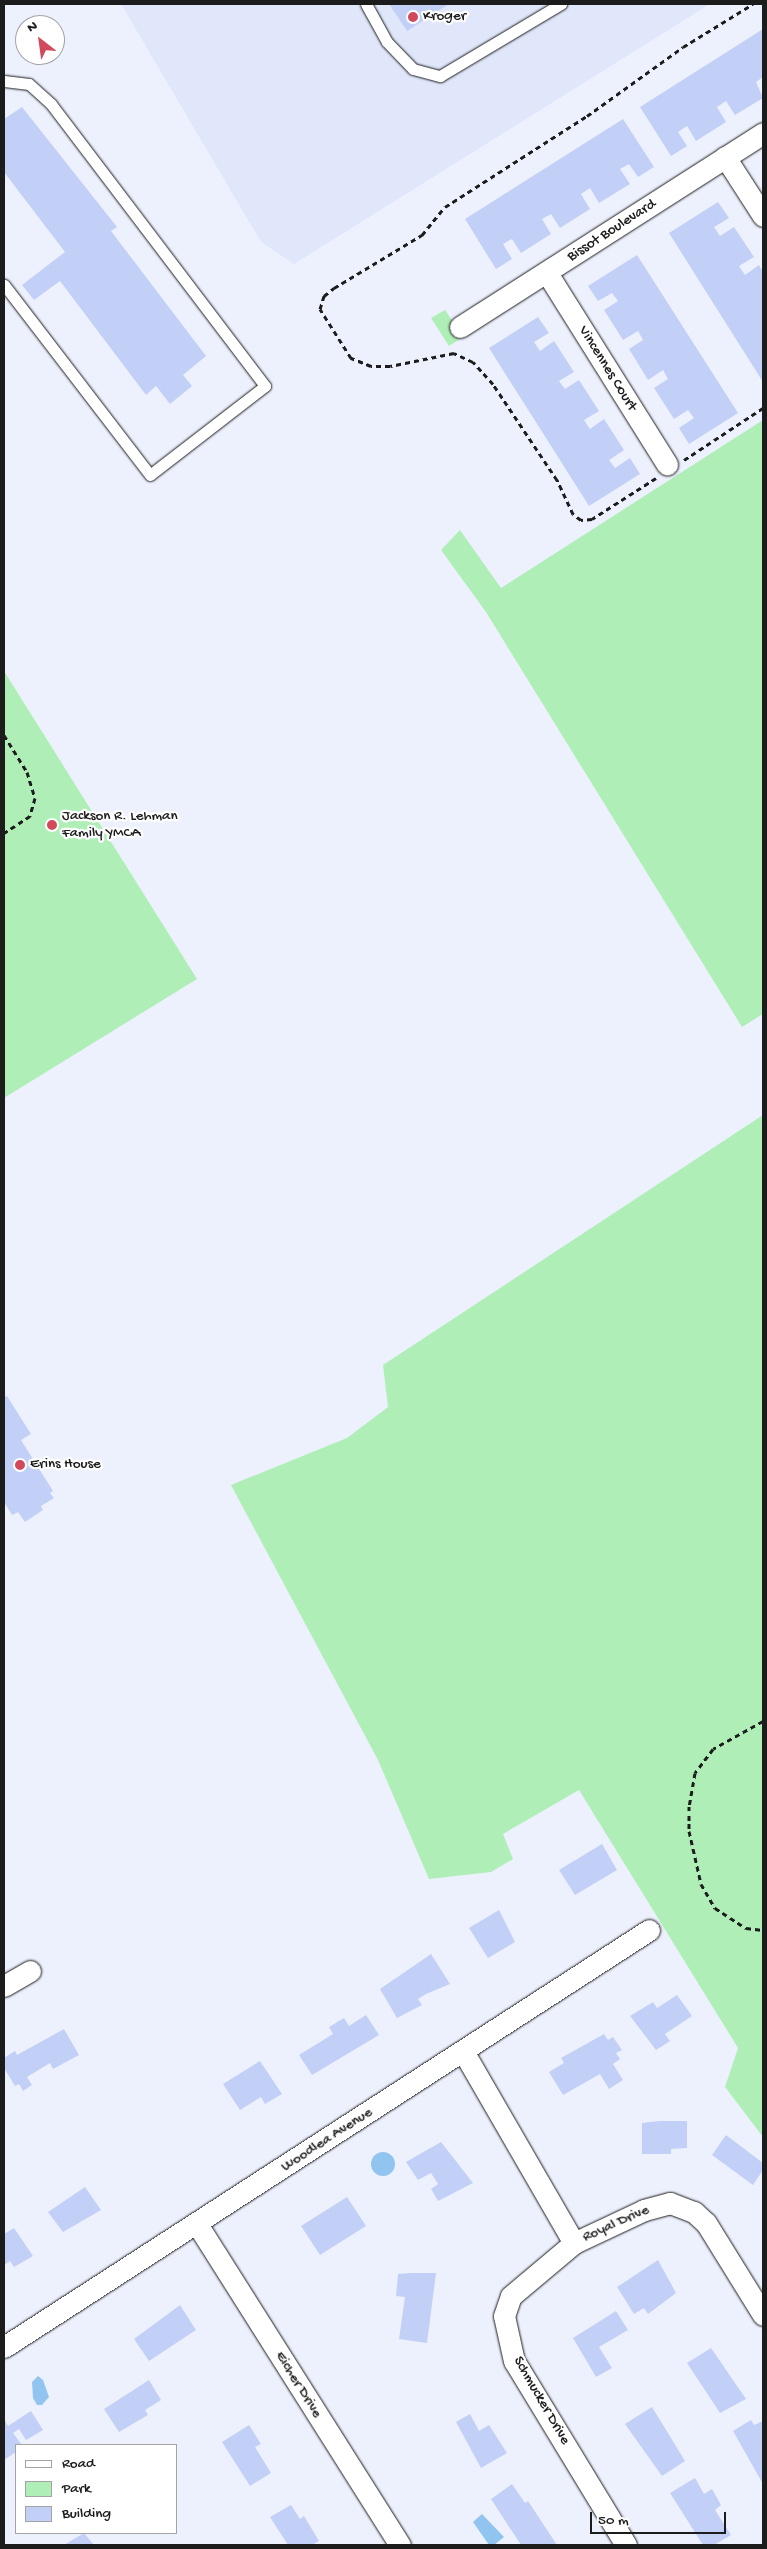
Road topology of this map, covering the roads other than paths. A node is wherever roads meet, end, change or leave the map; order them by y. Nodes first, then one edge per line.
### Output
1 (366, 4) edge
2 (561, 4) edge
3 (4, 80) edge
4 (763, 133) edge
5 (726, 157) junction
6 (763, 216) edge
7 (547, 273) junction
8 (4, 285) edge
9 (460, 327) dead end
10 (667, 464) dead end
11 (649, 1930) dead end
12 (30, 1971) dead end
13 (4, 1986) edge
14 (463, 2051) junction
15 (197, 2224) junction
16 (574, 2243) junction
17 (763, 2315) edge
18 (4, 2347) edge
19 (400, 2545) edge
20 (626, 2545) edge

1 - 2 lane
3 - 8 lane
4 - 5 street, Bissot Boulevard
5 - 6 street
5 - 7 street, Bissot Boulevard
7 - 9 street, Bissot Boulevard
7 - 10 street, Vincennes Court
11 - 14 street, Woodlea Avenue
12 - 13 street
14 - 15 street, Woodlea Avenue
14 - 16 street, Royal Drive
15 - 18 street, Woodlea Avenue
15 - 19 street, Eicher Drive
16 - 17 street, Royal Drive
16 - 20 street, Schmucker Drive

